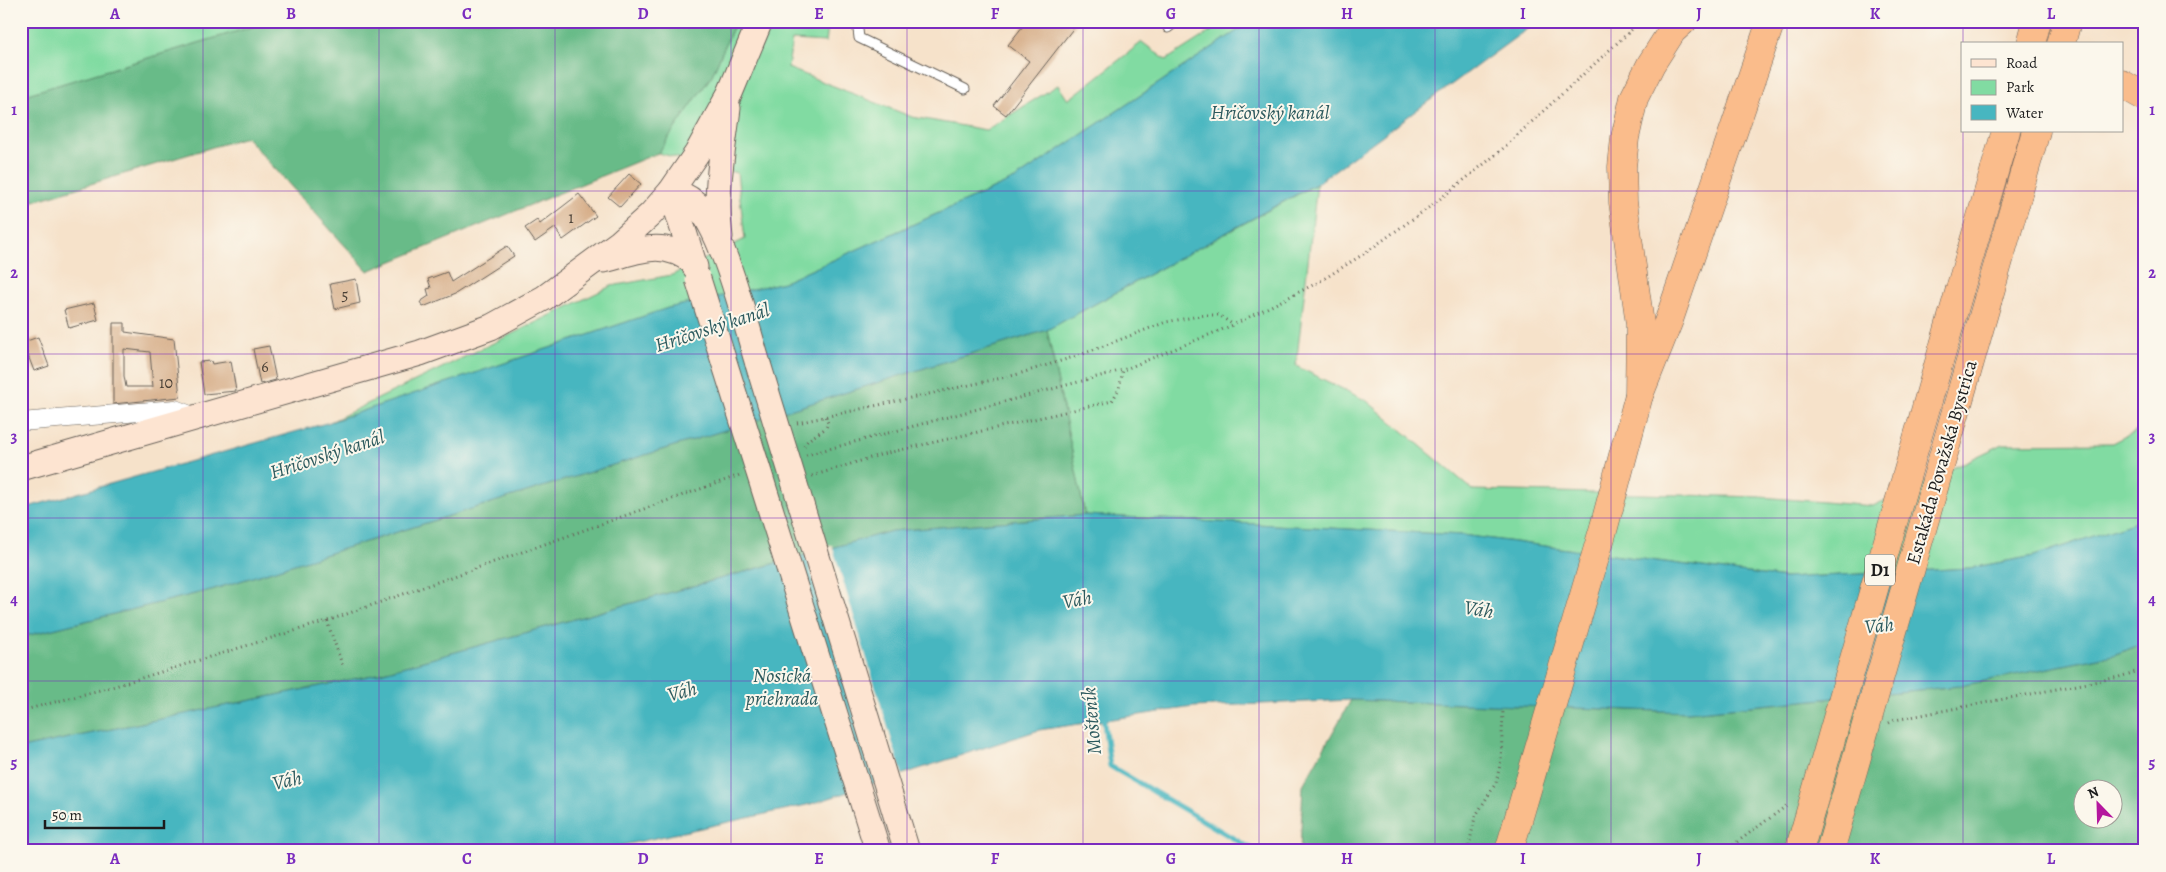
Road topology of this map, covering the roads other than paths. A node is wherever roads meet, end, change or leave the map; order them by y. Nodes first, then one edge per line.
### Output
1 (760, 21) edge
2 (858, 21) edge
3 (1177, 21) edge
4 (1683, 21) edge
5 (1771, 21) edge
6 (2019, 21) edge
7 (2037, 21) edge
8 (2067, 21) edge
9 (1168, 28) dead end
10 (2032, 42) edge
11 (2049, 42) edge
12 (2062, 42) edge
13 (2124, 85) edge
14 (965, 89) dead end
15 (730, 93) junction
16 (2145, 96) edge
17 (2006, 132) edge
18 (2036, 132) edge
19 (671, 191) junction
20 (725, 260) junction
21 (594, 262) junction
22 (696, 270) junction
23 (1639, 395) junction
24 (199, 418) junction
25 (21, 422) edge
26 (21, 468) edge
27 (878, 851) edge
28 (907, 851) edge
29 (1509, 851) edge
30 (1799, 851) edge
31 (1830, 851) edge

1 - 15 main road
2 - 14 lane
3 - 9 lane
4 - 23 highway
5 - 23 highway
6 - 11 highway
7 - 10 highway, bridge
8 - 12 highway
13 - 16 highway
15 - 19 main road
15 - 20 main road
17 - 30 highway, Estakáda Považská Bystrica / D1, bridge
18 - 31 highway, Estakáda Považská Bystrica / D1, bridge
19 - 20 main road
19 - 21 main road
19 - 22 main road
20 - 28 main road, bridge
21 - 22 main road
21 - 24 main road
22 - 27 main road, bridge
23 - 29 highway
24 - 25 street
24 - 26 main road

